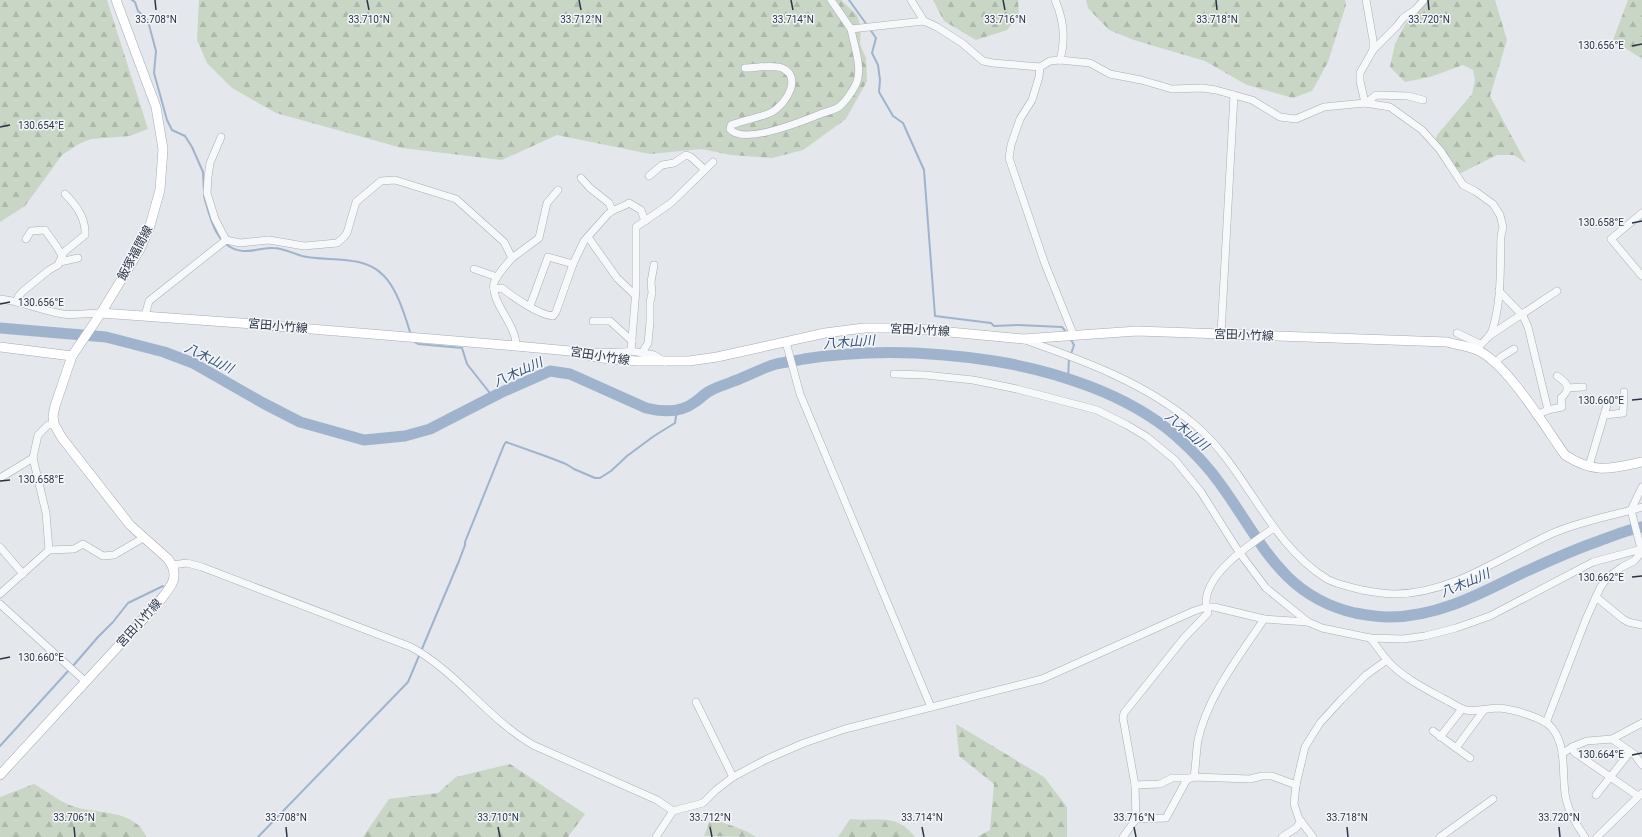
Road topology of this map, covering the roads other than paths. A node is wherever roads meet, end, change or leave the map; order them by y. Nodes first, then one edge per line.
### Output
1 (116, 0) edge
2 (831, 0) edge
3 (911, 0) edge
4 (1055, 0) edge
5 (1366, 0) edge
6 (1424, 0) edge
7 (924, 21) junction
8 (851, 29) junction
9 (1373, 50) junction
10 (1060, 60) junction
11 (1040, 67) junction
12 (745, 68) dead end
13 (1234, 95) junction
14 (1423, 100) dead end
15 (1366, 103) junction
16 (221, 137) dead end
17 (713, 162) dead end
18 (704, 169) junction
19 (649, 176) dead end
20 (581, 178) dead end
21 (558, 190) dead end
22 (65, 194) dead end
23 (612, 210) junction
24 (1642, 213) edge
25 (644, 221) junction
26 (588, 237) junction
27 (26, 239) dead end
28 (226, 240) junction
29 (78, 258) dead end
30 (512, 258) junction
31 (61, 259) junction
32 (573, 264) junction
33 (654, 265) dead end
34 (474, 269) dead end
35 (1642, 276) edge
36 (497, 277) junction
37 (494, 289) junction
38 (1499, 291) junction
39 (1558, 291) dead end
40 (635, 295) junction
41 (0, 299) edge
42 (17, 302) junction
43 (530, 306) junction
44 (101, 313) junction
45 (1521, 314) junction
46 (144, 316) junction
47 (594, 321) dead end
48 (1457, 333) dead end
49 (1221, 334) junction
50 (1074, 336) junction
51 (1489, 336) junction
52 (1023, 339) junction
53 (632, 341) junction
54 (786, 342) junction
55 (516, 346) junction
56 (0, 347) edge
57 (1479, 347) junction
58 (1514, 349) dead end
59 (631, 351) junction
60 (74, 353) junction
61 (583, 353) junction
62 (642, 353) junction
63 (665, 362) junction
64 (1495, 363) junction
65 (894, 374) dead end
66 (1557, 376) dead end
67 (1583, 387) dead end
68 (1567, 388) junction
69 (1624, 392) dead end
70 (1607, 405) dead end
71 (1548, 410) junction
72 (1605, 414) junction
73 (1536, 415) junction
74 (54, 424) junction
75 (33, 458) junction
76 (1642, 462) edge
77 (1589, 466) junction
78 (0, 478) edge
79 (1642, 486) edge
80 (1642, 507) edge
81 (1631, 510) junction
82 (1274, 528) junction
83 (143, 538) junction
84 (0, 546) edge
85 (1641, 548) edge
86 (50, 550) junction
87 (1239, 552) junction
88 (172, 565) junction
89 (23, 574) junction
90 (0, 594) edge
91 (1596, 597) junction
92 (0, 604) edge
93 (1207, 607) junction
94 (1264, 619) junction
95 (1308, 622) junction
96 (1642, 625) edge
97 (1370, 638) junction
98 (1387, 660) junction
99 (86, 682) junction
100 (696, 702) dead end
101 (931, 707) junction
102 (1462, 709) junction
103 (1484, 710) junction
104 (1546, 723) junction
105 (1642, 723) edge
106 (1433, 731) dead end
107 (1440, 736) junction
108 (1612, 739) junction
109 (1572, 747) junction
110 (1456, 748) junction
111 (1630, 752) junction
112 (1562, 754) junction
113 (1470, 758) dead end
114 (1642, 765) edge
115 (0, 775) edge
116 (1611, 776) junction
117 (733, 777) junction
118 (1192, 778) junction
119 (1135, 785) junction
120 (1296, 785) junction
121 (1596, 795) dead end
122 (1640, 795) edge
123 (1493, 799) dead end
124 (673, 811) junction
125 (1136, 819) junction
126 (1301, 821) junction
127 (656, 837) edge
128 (1123, 837) edge
129 (1282, 837) edge
130 (1313, 837) edge
131 (1440, 837) edge
132 (1585, 837) edge
133 (1597, 837) edge

1 - 44 main road, 飯塚福間線
2 - 8 street
3 - 7 street
4 - 10 street
5 - 9 street
6 - 9 street
7 - 8 street
7 - 11 street
8 - 12 street
9 - 15 street
10 - 11 street
10 - 13 street
11 - 50 street
13 - 15 street
13 - 49 street
14 - 15 street
15 - 38 street
16 - 28 street
17 - 18 street
18 - 19 street
18 - 25 street
20 - 23 street
21 - 30 street
22 - 31 street
23 - 25 street
23 - 26 street
24 - 35 street
25 - 40 street
26 - 32 street
26 - 40 street
27 - 31 street
28 - 30 street
28 - 46 street
29 - 31 street
30 - 36 street
31 - 42 street
32 - 43 street
32 - 43 street
33 - 62 street
34 - 36 street
36 - 37 street
37 - 43 street
37 - 55 street
38 - 45 street
38 - 51 street
39 - 45 street
40 - 53 street
41 - 42 street
42 - 44 street
44 - 46 main road, 宮田小竹線
44 - 60 main road, 飯塚福間線
45 - 51 street
45 - 71 street
46 - 55 main road, 宮田小竹線
47 - 53 street
48 - 57 street
49 - 50 main road, 宮田小竹線
49 - 57 main road, 宮田小竹線
50 - 52 main road, 宮田小竹線
51 - 57 street
52 - 54 main road, 宮田小竹線
52 - 82 street
53 - 59 street
54 - 63 main road, 宮田小竹線
54 - 101 street
55 - 61 main road, 宮田小竹線
56 - 60 main road
57 - 64 main road, 宮田小竹線
58 - 64 street
59 - 61 street
59 - 62 street
60 - 74 main road
61 - 63 main road, 宮田小竹線
62 - 63 street
64 - 73 main road, 宮田小竹線
65 - 87 street
66 - 68 street
67 - 68 street
68 - 71 street
69 - 72 street
70 - 72 street
71 - 73 street
72 - 77 street
73 - 77 main road, 宮田小竹線
74 - 75 street
74 - 83 main road
75 - 78 street
75 - 86 street
76 - 77 main road, 宮田小竹線
79 - 81 street
80 - 81 street
81 - 82 street
81 - 85 street
82 - 87 street
83 - 86 street
83 - 88 main road
84 - 89 street
85 - 91 street
85 - 97 street
86 - 89 street
87 - 93 street
87 - 95 street
88 - 99 main road, 宮田小竹線
88 - 124 street
89 - 90 street
91 - 96 street
91 - 104 street
92 - 99 street
93 - 94 street
93 - 101 street
93 - 119 street
94 - 95 street
94 - 118 street
95 - 97 street
97 - 98 street
98 - 102 street
98 - 120 street
99 - 115 main road, 宮田小竹線
100 - 117 street
101 - 117 street
102 - 103 street
102 - 107 street
103 - 104 street
103 - 110 street
104 - 112 street
105 - 108 street
106 - 107 street
107 - 110 street
108 - 109 street
108 - 111 street
109 - 112 street
109 - 116 street
110 - 113 street
111 - 114 street
111 - 116 street
112 - 132 street
116 - 121 street
116 - 122 street
117 - 124 street
118 - 119 street
118 - 120 street
118 - 125 street
119 - 125 street
120 - 126 street
122 - 133 street
123 - 131 street
124 - 127 street
125 - 128 street
126 - 129 street
126 - 130 street

